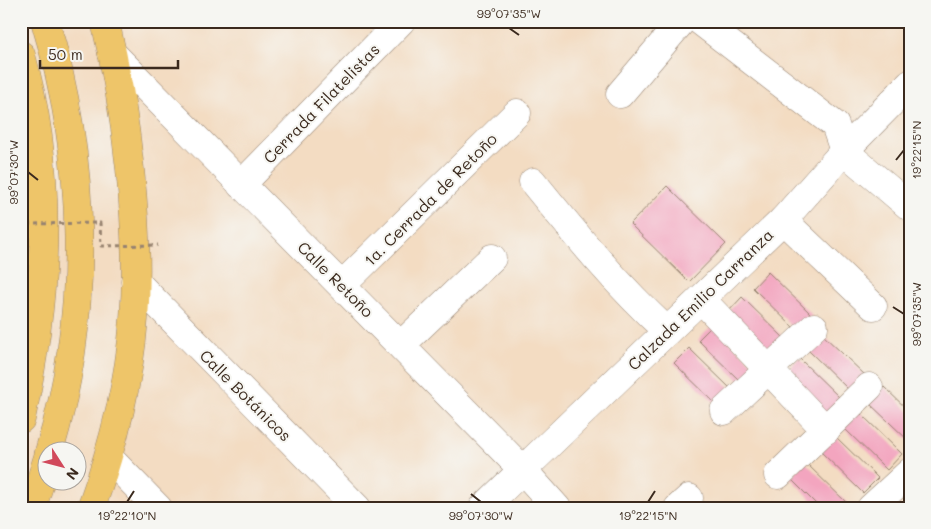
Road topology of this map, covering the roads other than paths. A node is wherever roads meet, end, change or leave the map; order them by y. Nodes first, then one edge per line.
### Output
1 (45, 21) edge
2 (105, 21) edge
3 (401, 21) edge
4 (682, 21) edge
5 (700, 21) edge
6 (112, 53) junction
7 (21, 55) edge
8 (910, 84) edge
9 (620, 94) dead end
10 (517, 113) dead end
11 (844, 151) junction
12 (533, 182) dead end
13 (241, 185) junction
14 (910, 208) edge
15 (783, 220) junction
16 (492, 258) dead end
17 (135, 281) junction
18 (342, 285) junction
19 (701, 299) junction
20 (873, 306) dead end
21 (814, 327) dead end
22 (667, 331) junction
23 (401, 346) junction
24 (770, 370) junction
25 (869, 387) dead end
26 (724, 412) dead end
27 (21, 419) edge
28 (826, 430) junction
29 (51, 442) edge
30 (109, 458) junction
31 (522, 469) junction
32 (910, 472) edge
33 (778, 476) dead end
34 (38, 489) edge
35 (32, 508) edge
36 (91, 508) edge
37 (158, 508) edge
38 (358, 508) edge
39 (483, 508) edge
40 (558, 508) edge
41 (871, 508) edge

1 - 29 main road
2 - 6 main road
3 - 13 street, Cerrada Filatelistas
4 - 9 street
5 - 11 street
6 - 13 street, Calle Retoño
6 - 17 main road
7 - 27 main road
8 - 11 street, Calzada Emilio Carranza
10 - 18 street, 1a. Cerrada de Retoño
11 - 14 street
11 - 15 street, Calzada Emilio Carranza
12 - 22 street
13 - 18 street, Calle Retoño
15 - 19 street, Calzada Emilio Carranza
15 - 20 street
16 - 23 street
17 - 30 main road
17 - 38 street, Calle Botánicos
18 - 23 street, Calle Retoño
19 - 22 street, Calzada Emilio Carranza
19 - 24 street
21 - 24 street
22 - 31 street, Calzada Emilio Carranza
23 - 31 street, Calle Retoño
24 - 26 street
24 - 28 street
25 - 28 street
28 - 33 street
30 - 36 main road
30 - 37 street
31 - 39 street, Calzada Emilio Carranza
31 - 40 street, Calle Retoño
32 - 41 street
34 - 35 main road

